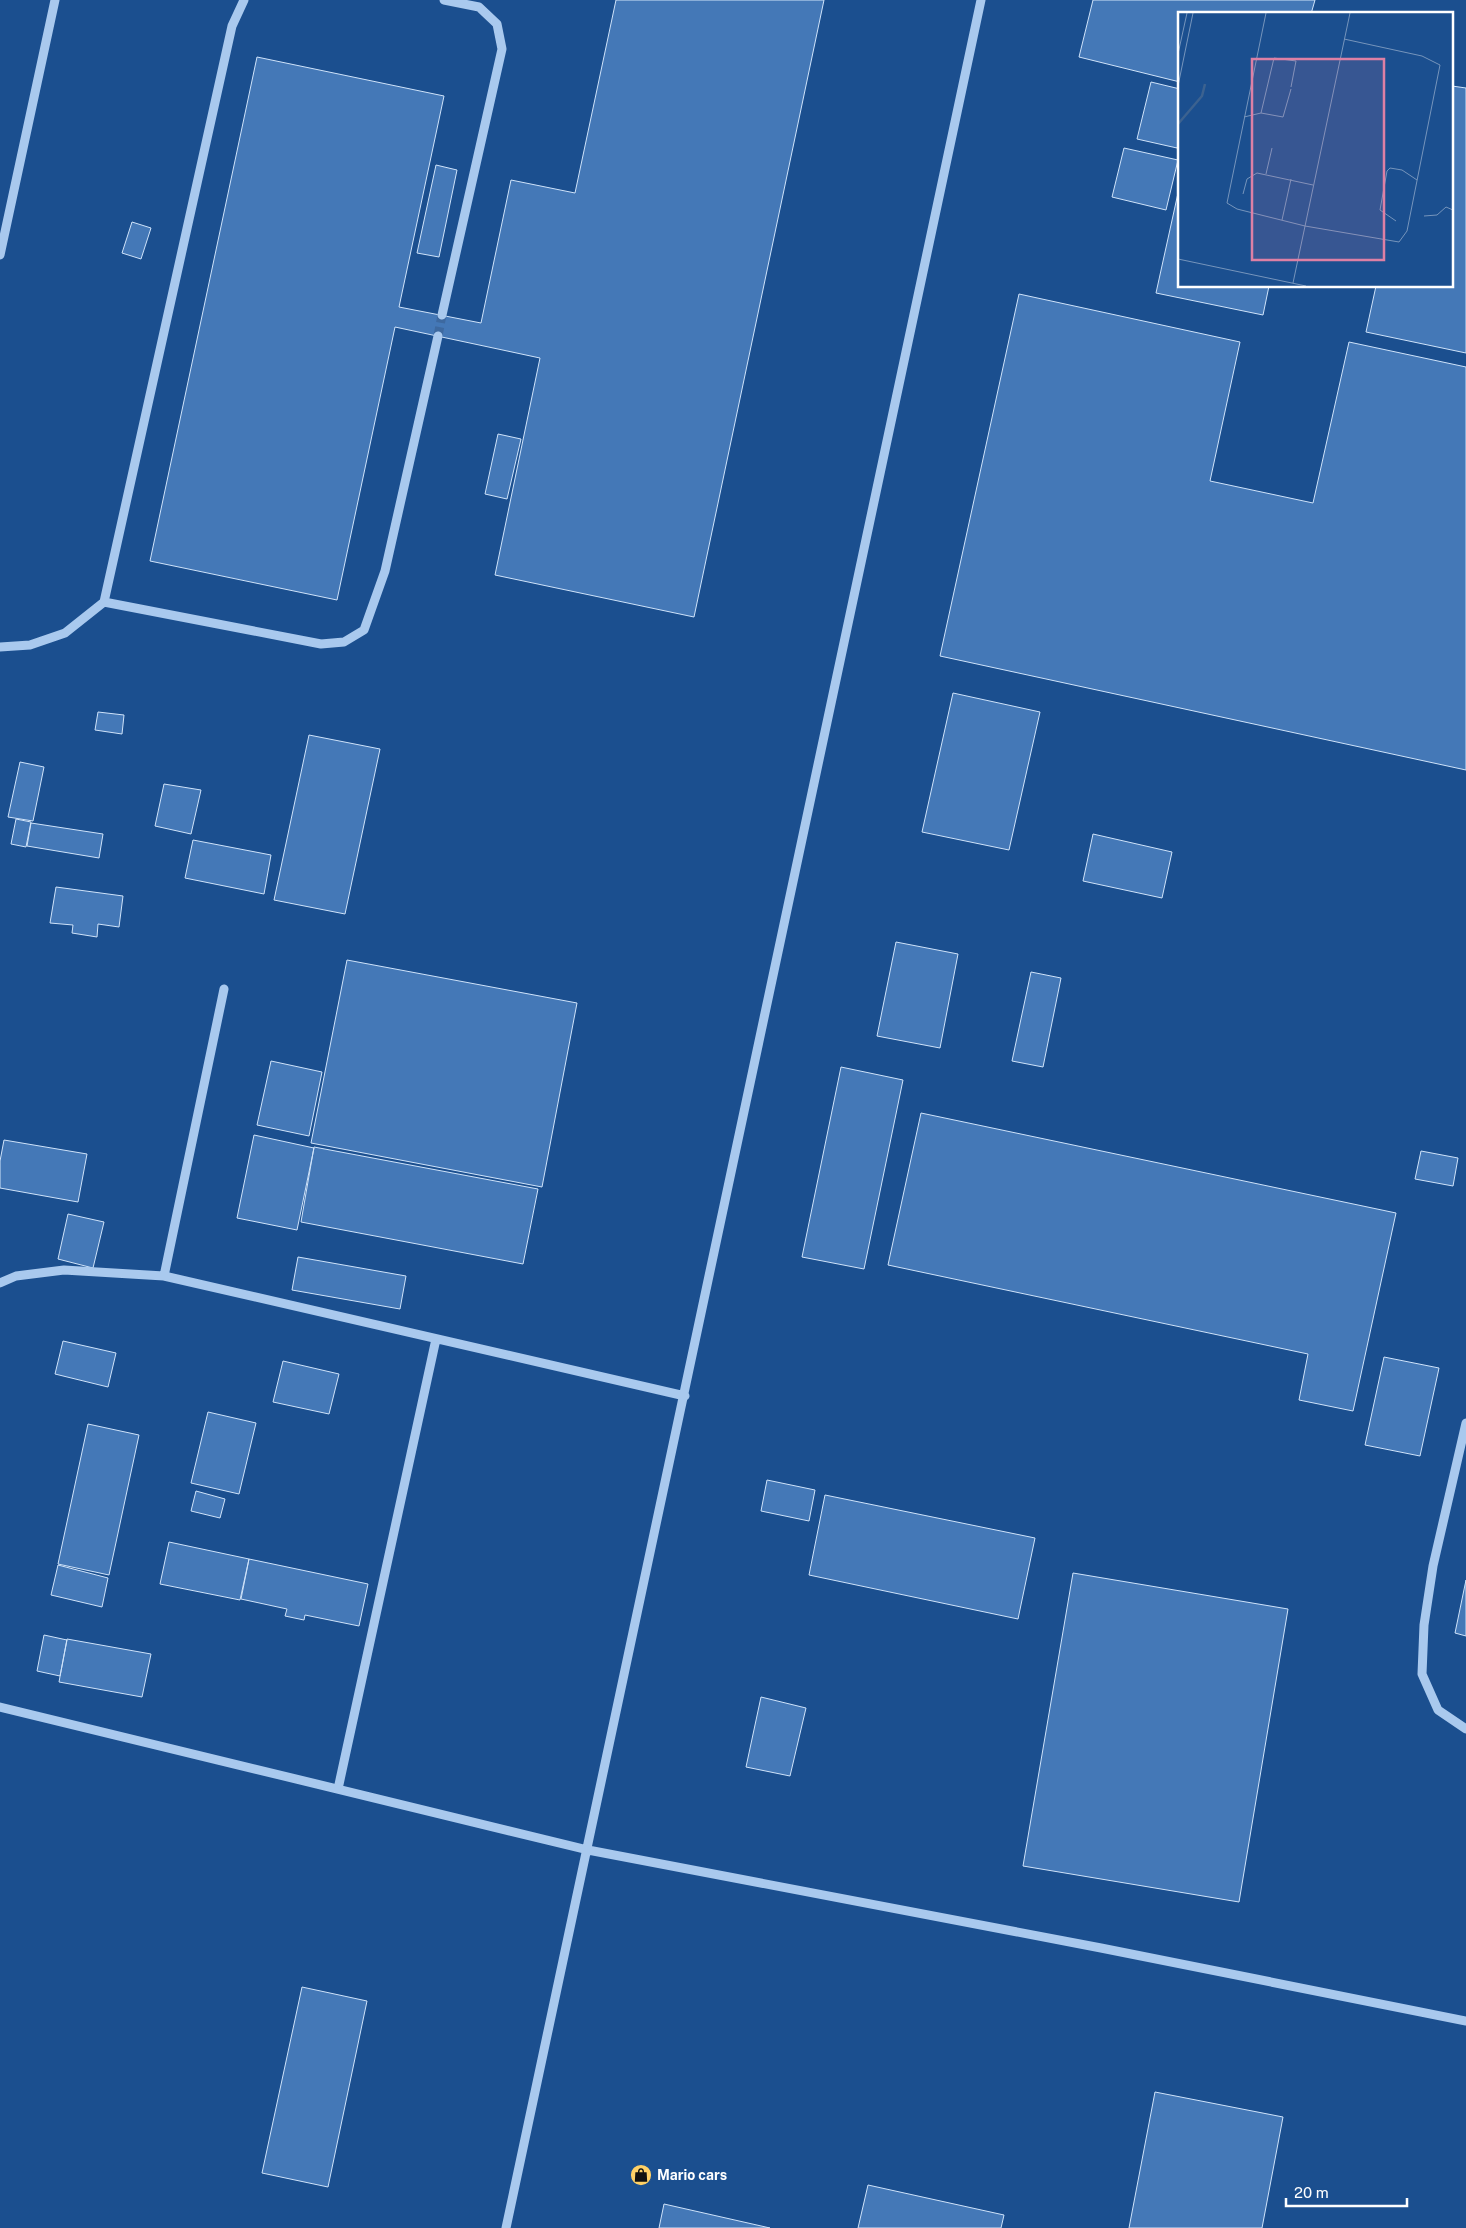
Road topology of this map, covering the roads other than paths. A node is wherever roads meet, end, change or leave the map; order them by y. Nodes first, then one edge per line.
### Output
1 (55, 0) edge
2 (244, 0) edge
3 (444, 0) edge
4 (982, 0) edge
5 (0, 255) edge
6 (442, 315) tunnel mouth
7 (438, 336) tunnel mouth
8 (104, 602) junction
9 (0, 647) edge
10 (224, 989) dead end
11 (164, 1276) junction
12 (0, 1283) edge
13 (436, 1339) junction
14 (685, 1396) junction
15 (1466, 1423) edge
16 (0, 1707) edge
17 (1466, 1729) edge
18 (338, 1789) junction
19 (588, 1850) junction
20 (1466, 2021) edge
21 (506, 2228) edge

1 - 5 street
2 - 8 street
3 - 6 street
4 - 14 street
7 - 8 street
8 - 9 street
10 - 11 street
11 - 12 street
11 - 13 street
13 - 14 street
13 - 18 street
14 - 19 street
15 - 17 street
16 - 18 street
18 - 19 street
19 - 20 street
19 - 21 street

